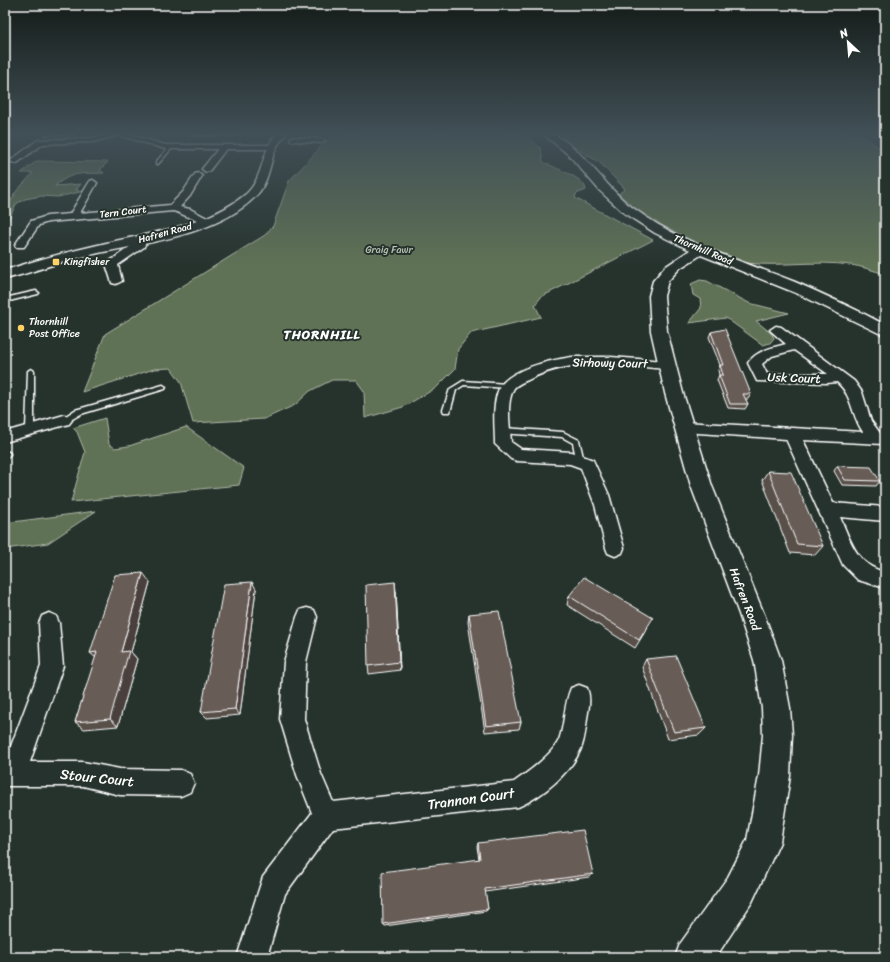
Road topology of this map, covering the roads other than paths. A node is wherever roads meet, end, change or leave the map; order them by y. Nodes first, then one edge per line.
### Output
1 (197, 178) edge
2 (263, 178) edge
3 (595, 178) edge
4 (93, 183) dead end
5 (173, 208) junction
6 (72, 217) junction
7 (205, 221) junction
8 (142, 239) junction
9 (20, 245) dead end
10 (700, 250) junction
11 (5, 275) edge
12 (116, 281) dead end
13 (36, 293) dead end
14 (5, 300) edge
15 (776, 330) dead end
16 (885, 331) edge
17 (796, 345) junction
18 (666, 364) junction
19 (31, 371) dead end
20 (838, 377) junction
21 (507, 386) junction
22 (163, 387) dead end
23 (447, 410) dead end
24 (64, 420) joint
25 (682, 427) junction
26 (30, 430) junction
27 (503, 431) junction
28 (792, 434) junction
29 (5, 437) edge
30 (880, 439) edge
31 (580, 462) junction
32 (826, 508) junction
33 (885, 514) edge
34 (614, 548) dead end
35 (885, 580) edge
36 (307, 617) dead end
37 (50, 623) dead end
38 (579, 696) dead end
39 (9, 773) edge
40 (181, 783) dead end
41 (326, 816) junction
42 (252, 957) edge
43 (693, 957) edge

1 - 5 street
2 - 7 street, Hafren Road
3 - 10 street, Thornhill Road
4 - 6 street
5 - 6 street, Tern Court
5 - 7 street, Tern Court
6 - 9 street, Tern Court
7 - 8 street, Hafren Road
8 - 11 street, Hafren Road
8 - 12 street
10 - 16 street, Thornhill Road
10 - 18 street, Hafren Road
13 - 14 lane
15 - 17 street, Usk Court
17 - 20 street, Usk Court
17 - 20 street, Usk Court
18 - 21 street, Sirhowy Court
18 - 25 street, Hafren Road
19 - 26 lane
20 - 30 street, Usk Court
21 - 23 lane
21 - 27 street
22 - 24 lane
24 - 26 street
25 - 28 street, Usk Court
25 - 43 street, Hafren Road
26 - 29 street
27 - 31 street
27 - 31 lane
28 - 30 street, Usk Court
28 - 32 street
31 - 34 street
32 - 33 street
32 - 35 street
36 - 41 street
37 - 39 street, Stour Court
38 - 41 street, Trannon Court
39 - 40 street, Stour Court
41 - 42 street

